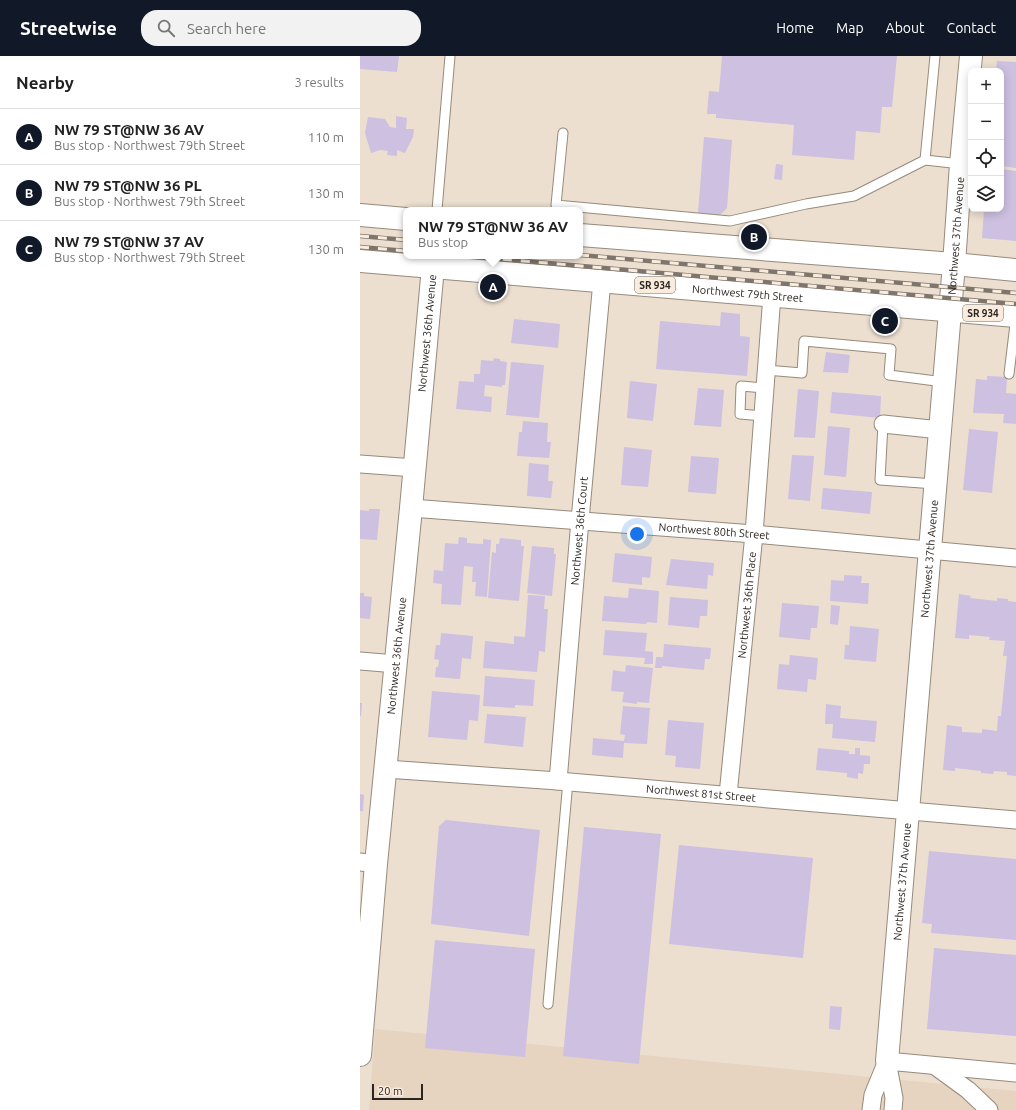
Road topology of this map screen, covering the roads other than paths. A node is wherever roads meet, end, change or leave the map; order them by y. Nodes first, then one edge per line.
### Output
1 (450, 56) edge
2 (935, 56) edge
3 (971, 56) edge
4 (563, 133) dead end
5 (925, 160) junction
6 (961, 164) junction
7 (437, 207) edge
8 (578, 207) edge
9 (583, 207) edge
10 (360, 215) edge
11 (403, 219) edge
12 (583, 236) edge
13 (360, 261) edge
14 (433, 262) edge
15 (954, 264) junction
16 (1016, 270) edge
17 (602, 281) junction
18 (772, 295) junction
19 (950, 310) junction
20 (1016, 316) edge
21 (766, 370) junction
22 (1009, 374) dead end
23 (944, 382) junction
24 (765, 388) junction
25 (762, 416) junction
26 (883, 424) joint
27 (940, 430) junction
28 (360, 464) edge
29 (415, 468) junction
30 (935, 484) junction
31 (412, 508) junction
32 (580, 520) junction
33 (754, 534) junction
34 (930, 551) junction
35 (1016, 558) edge
36 (360, 661) edge
37 (396, 664) junction
38 (386, 769) junction
39 (563, 781) junction
40 (728, 795) junction
41 (908, 811) junction
42 (1016, 820) edge
43 (368, 863) edge
44 (548, 1004) dead end
45 (360, 1055) edge
46 (886, 1061) junction
47 (935, 1066) junction
48 (1016, 1073) edge
49 (871, 1110) edge
50 (893, 1110) edge
51 (989, 1110) edge

1 - 7 lane
2 - 5 lane
3 - 6 street, Northwest 37th Avenue
4 - 8 lane
5 - 6 lane
5 - 9 lane
6 - 15 street, Northwest 37th Avenue
10 - 11 street
12 - 15 street
13 - 14 street, Northwest 79th Street / SR 934
14 - 17 street, Northwest 79th Street / SR 934
14 - 29 street, Northwest 36th Avenue
15 - 16 street
15 - 19 street, Northwest 37th Avenue
17 - 18 street, Northwest 79th Street / SR 934
17 - 32 street, Northwest 36th Court
18 - 19 street, Northwest 79th Street / SR 934
18 - 21 street, Northwest 36th Place
19 - 20 street, Northwest 79th Street / SR 934
19 - 23 street, Northwest 37th Avenue
20 - 22 lane
21 - 23 lane
21 - 24 street, Northwest 36th Place
23 - 27 street, Northwest 37th Avenue
24 - 25 street, Northwest 36th Place
24 - 25 lane
25 - 33 street, Northwest 36th Place
26 - 27 street
26 - 30 lane
27 - 30 street, Northwest 37th Avenue
28 - 29 street
29 - 31 street, Northwest 36th Avenue
30 - 34 street, Northwest 37th Avenue
31 - 32 street, Northwest 80th Street
31 - 37 street, Northwest 36th Avenue
32 - 33 street, Northwest 80th Street
32 - 39 street, Northwest 36th Court
33 - 34 street, Northwest 80th Street
33 - 40 street, Northwest 36th Place
34 - 35 street, Northwest 80th Street
34 - 41 street, Northwest 37th Avenue
36 - 37 street
37 - 38 street, Northwest 36th Avenue
38 - 39 street, Northwest 81st Street
38 - 43 street, Northwest 36th Avenue
39 - 40 street, Northwest 81st Street
39 - 44 lane
40 - 41 street, Northwest 81st Street
41 - 42 street, Northwest 81st Street
41 - 46 street, Northwest 37th Avenue
43 - 45 street, Northwest 36th Avenue
46 - 47 street
46 - 49 street, Northwest 37th Avenue
46 - 50 street, Northwest 37th Avenue
47 - 48 street
47 - 51 street

